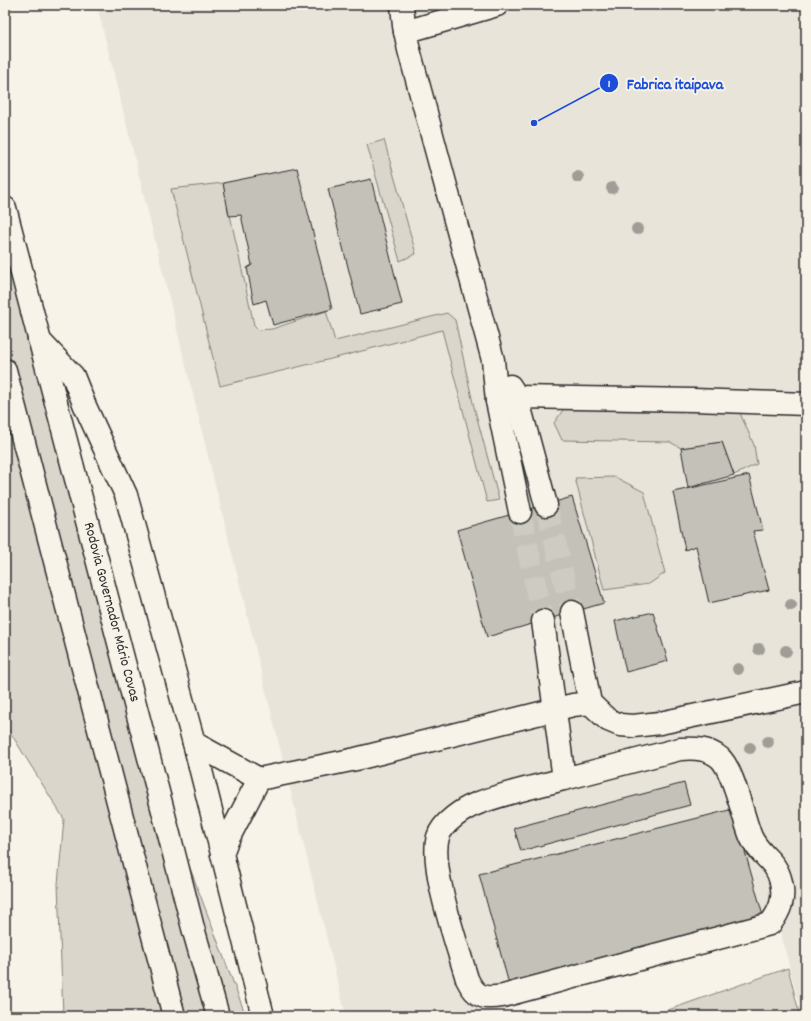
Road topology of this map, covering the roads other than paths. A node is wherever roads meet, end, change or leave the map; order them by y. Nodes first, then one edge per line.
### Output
1 (402, 5) edge
2 (497, 5) edge
3 (405, 32) junction
4 (5, 208) edge
5 (39, 340) junction
6 (5, 370) edge
7 (507, 399) junction
8 (806, 404) edge
9 (546, 505) tunnel mouth
10 (520, 512) tunnel mouth
11 (572, 612) tunnel mouth
12 (543, 621) tunnel mouth
13 (806, 692) edge
14 (590, 703) junction
15 (554, 708) junction
16 (194, 743) junction
17 (259, 779) junction
18 (564, 779) junction
19 (222, 854) junction
20 (174, 1016) edge
21 (218, 1016) edge
22 (263, 1016) edge

1 - 3 main road
2 - 3 main road
3 - 7 main road
4 - 5 main road, Rodovia Governador Mário Covas
5 - 16 main road
5 - 21 main road, Rodovia Governador Mário Covas
6 - 20 main road
7 - 8 main road
7 - 9 main road
7 - 10 main road
11 - 14 main road
12 - 15 main road
13 - 14 main road
14 - 15 main road
15 - 17 main road
15 - 18 main road
16 - 17 main road
16 - 19 main road
17 - 19 main road
18 - 18 main road
19 - 22 main road

